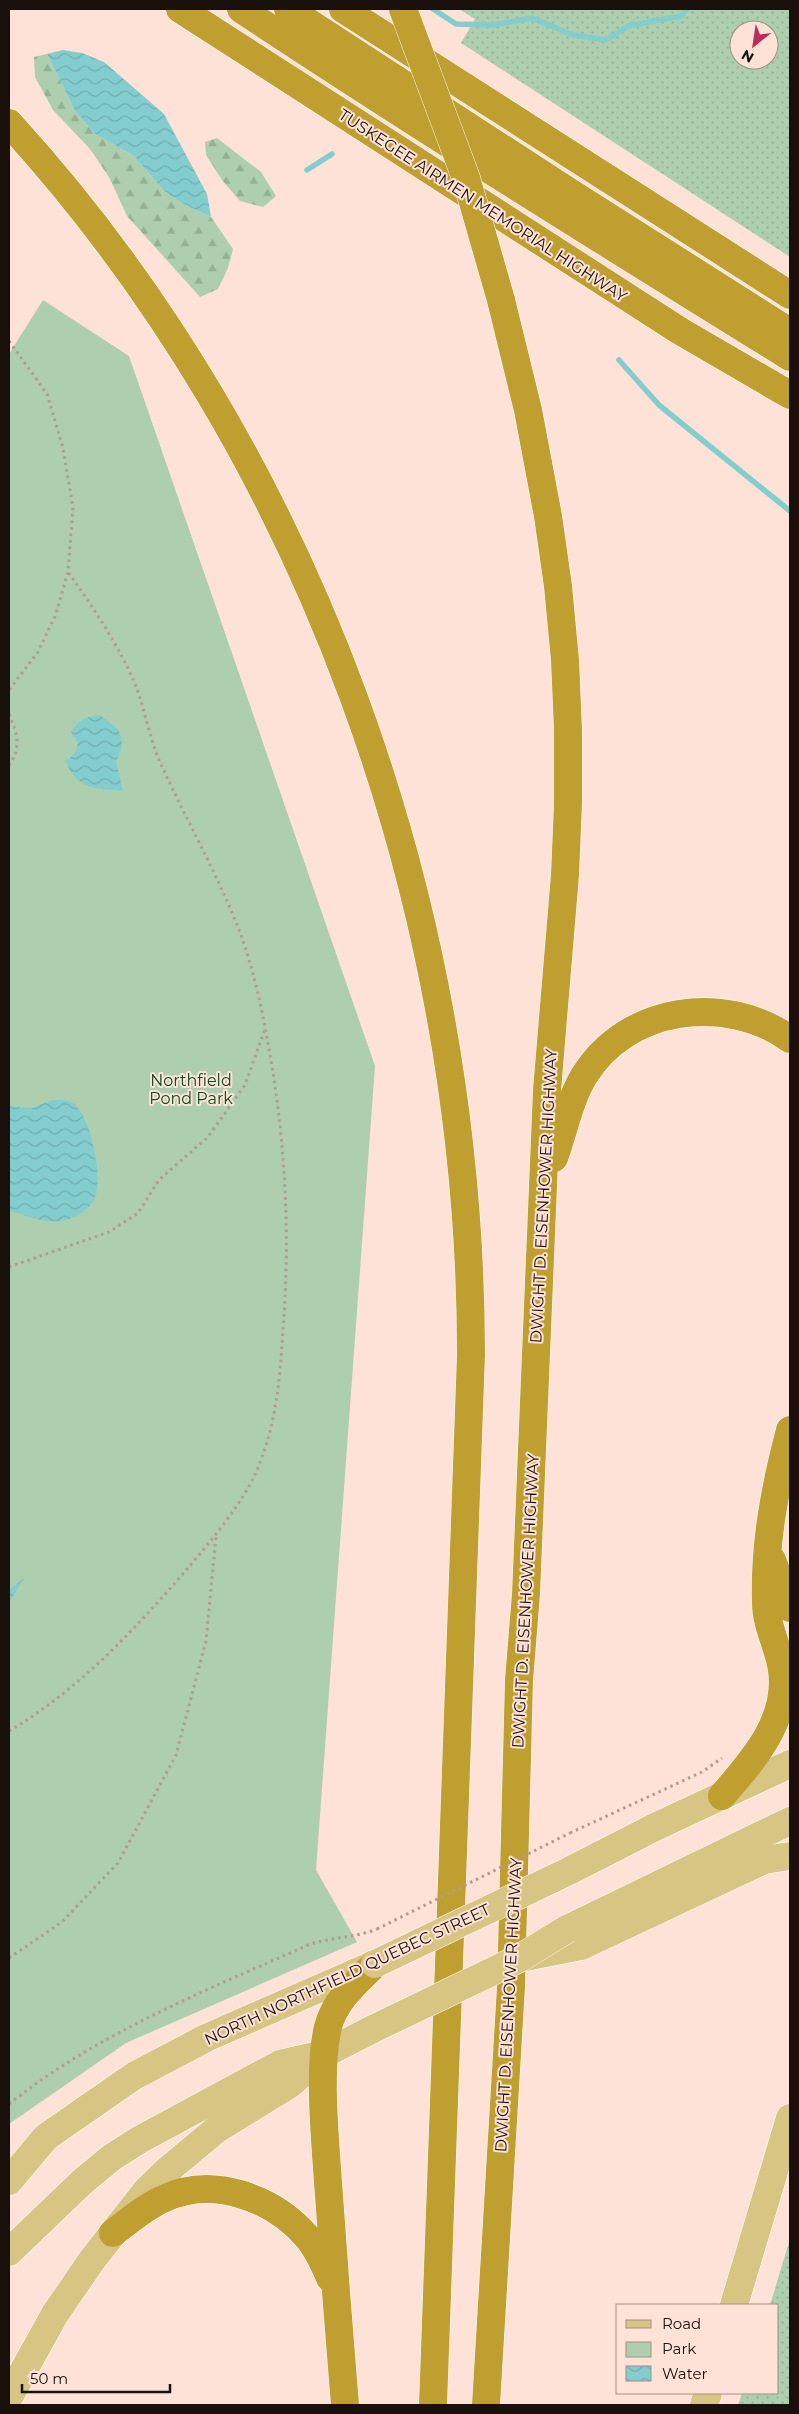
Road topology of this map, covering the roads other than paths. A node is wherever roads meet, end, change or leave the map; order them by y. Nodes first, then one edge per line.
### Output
1 (180, 9) edge
2 (241, 9) edge
3 (288, 9) edge
4 (343, 9) edge
5 (403, 9) edge
6 (9, 122) edge
7 (790, 295) edge
8 (790, 332) edge
9 (790, 357) edge
10 (790, 395) edge
11 (790, 1039) edge
12 (543, 1188) junction
13 (790, 1430) edge
14 (768, 1549) junction
15 (790, 1608) edge
16 (790, 1764) edge
17 (722, 1796) junction
18 (790, 1821) edge
19 (790, 1856) edge
20 (567, 1939) junction
21 (375, 1964) junction
22 (324, 2054) junction
23 (790, 2118) edge
24 (46, 2137) junction
25 (9, 2156) edge
26 (9, 2181) edge
27 (113, 2233) junction
28 (9, 2252) edge
29 (336, 2291) junction
30 (734, 2304) edge
31 (9, 2397) edge
32 (345, 2405) edge
33 (433, 2405) edge
34 (486, 2405) edge

1 - 10 highway, TUSKEGEE AIRMEN MEMORIAL HIGHWAY
2 - 9 highway
3 - 8 highway
4 - 7 highway
5 - 12 highway, DWIGHT D. EISENHOWER HIGHWAY, bridge
6 - 33 highway
11 - 12 highway
12 - 34 highway, DWIGHT D. EISENHOWER HIGHWAY
13 - 14 highway
14 - 15 highway
14 - 17 highway
16 - 17 main road, NORTH NORTHFIELD QUEBEC STREET
17 - 21 main road, NORTH NORTHFIELD QUEBEC STREET, bridge
18 - 20 main road
19 - 20 main road
20 - 22 main road, bridge
21 - 22 highway
21 - 24 main road, NORTH NORTHFIELD QUEBEC STREET
22 - 27 main road
22 - 28 main road
22 - 29 highway
23 - 30 main road
24 - 25 main road
24 - 26 main road, NORTH NORTHFIELD QUEBEC STREET
27 - 29 highway
27 - 31 main road
29 - 32 highway

